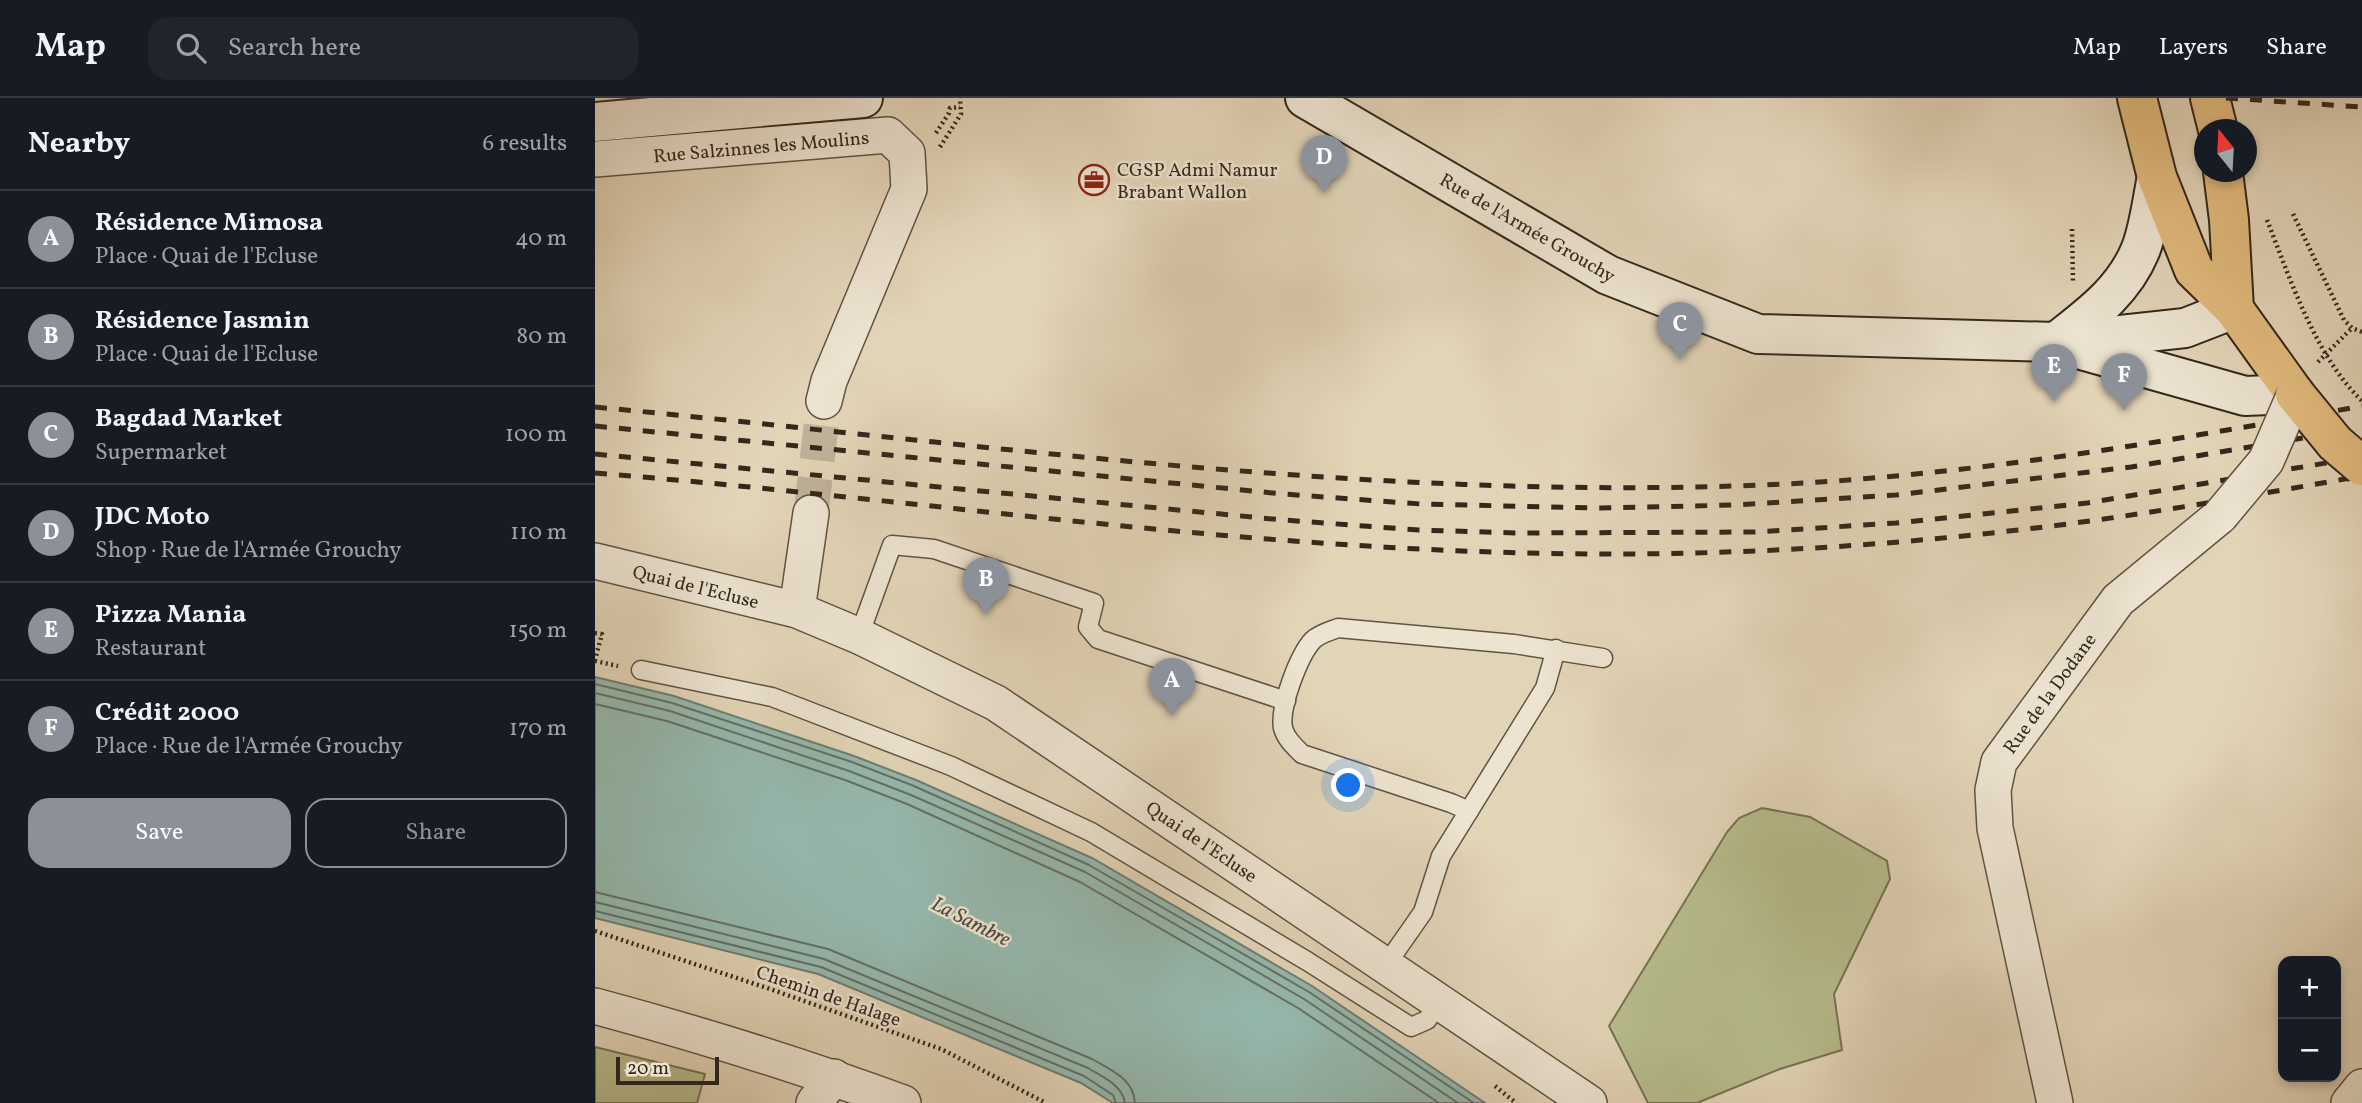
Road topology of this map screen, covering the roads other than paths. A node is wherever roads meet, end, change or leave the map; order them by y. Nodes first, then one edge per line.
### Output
1 (863, 98) edge
2 (1305, 98) edge
3 (2137, 98) edge
4 (595, 122) edge
5 (595, 159) edge
6 (2157, 177) junction
7 (2224, 182) edge
8 (2234, 309) junction
9 (2056, 342) junction
10 (2295, 394) junction
11 (824, 401) tunnel mouth
12 (2362, 466) edge
13 (811, 513) tunnel mouth
14 (595, 561) edge
15 (797, 610) junction
16 (859, 636) junction
17 (1556, 649) junction
18 (1603, 658) dead end
19 (641, 670) dead end
20 (1286, 701) junction
21 (1469, 811) junction
22 (1387, 965) junction
23 (1440, 1001) junction
24 (595, 1006) edge
25 (2362, 1087) edge
26 (824, 1090) edge
27 (903, 1103) edge
28 (1589, 1103) edge
29 (2055, 1103) edge
30 (2349, 1103) edge

1 - 4 street
2 - 9 street, Rue de l'Armée Grouchy
3 - 6 main road
5 - 11 street, Rue Salzinnes les Moulins
6 - 8 main road
6 - 9 street
7 - 8 main road
8 - 9 street, Rue de l'Armée Grouchy
8 - 10 main road
9 - 10 street, Rue de l'Armée Grouchy
10 - 12 main road, bridge
10 - 29 street, Rue de la Dodane, bridge
13 - 15 street
14 - 15 street, Quai de l'Ecluse
15 - 16 street, Quai de l'Ecluse
16 - 20 lane
16 - 22 street, Quai de l'Ecluse
17 - 18 lane
17 - 20 lane
17 - 21 lane
19 - 23 lane
20 - 21 lane
21 - 22 lane
22 - 23 street, Quai de l'Ecluse
23 - 28 street, Quai de l'Ecluse
24 - 26 street
25 - 30 street
26 - 27 street

